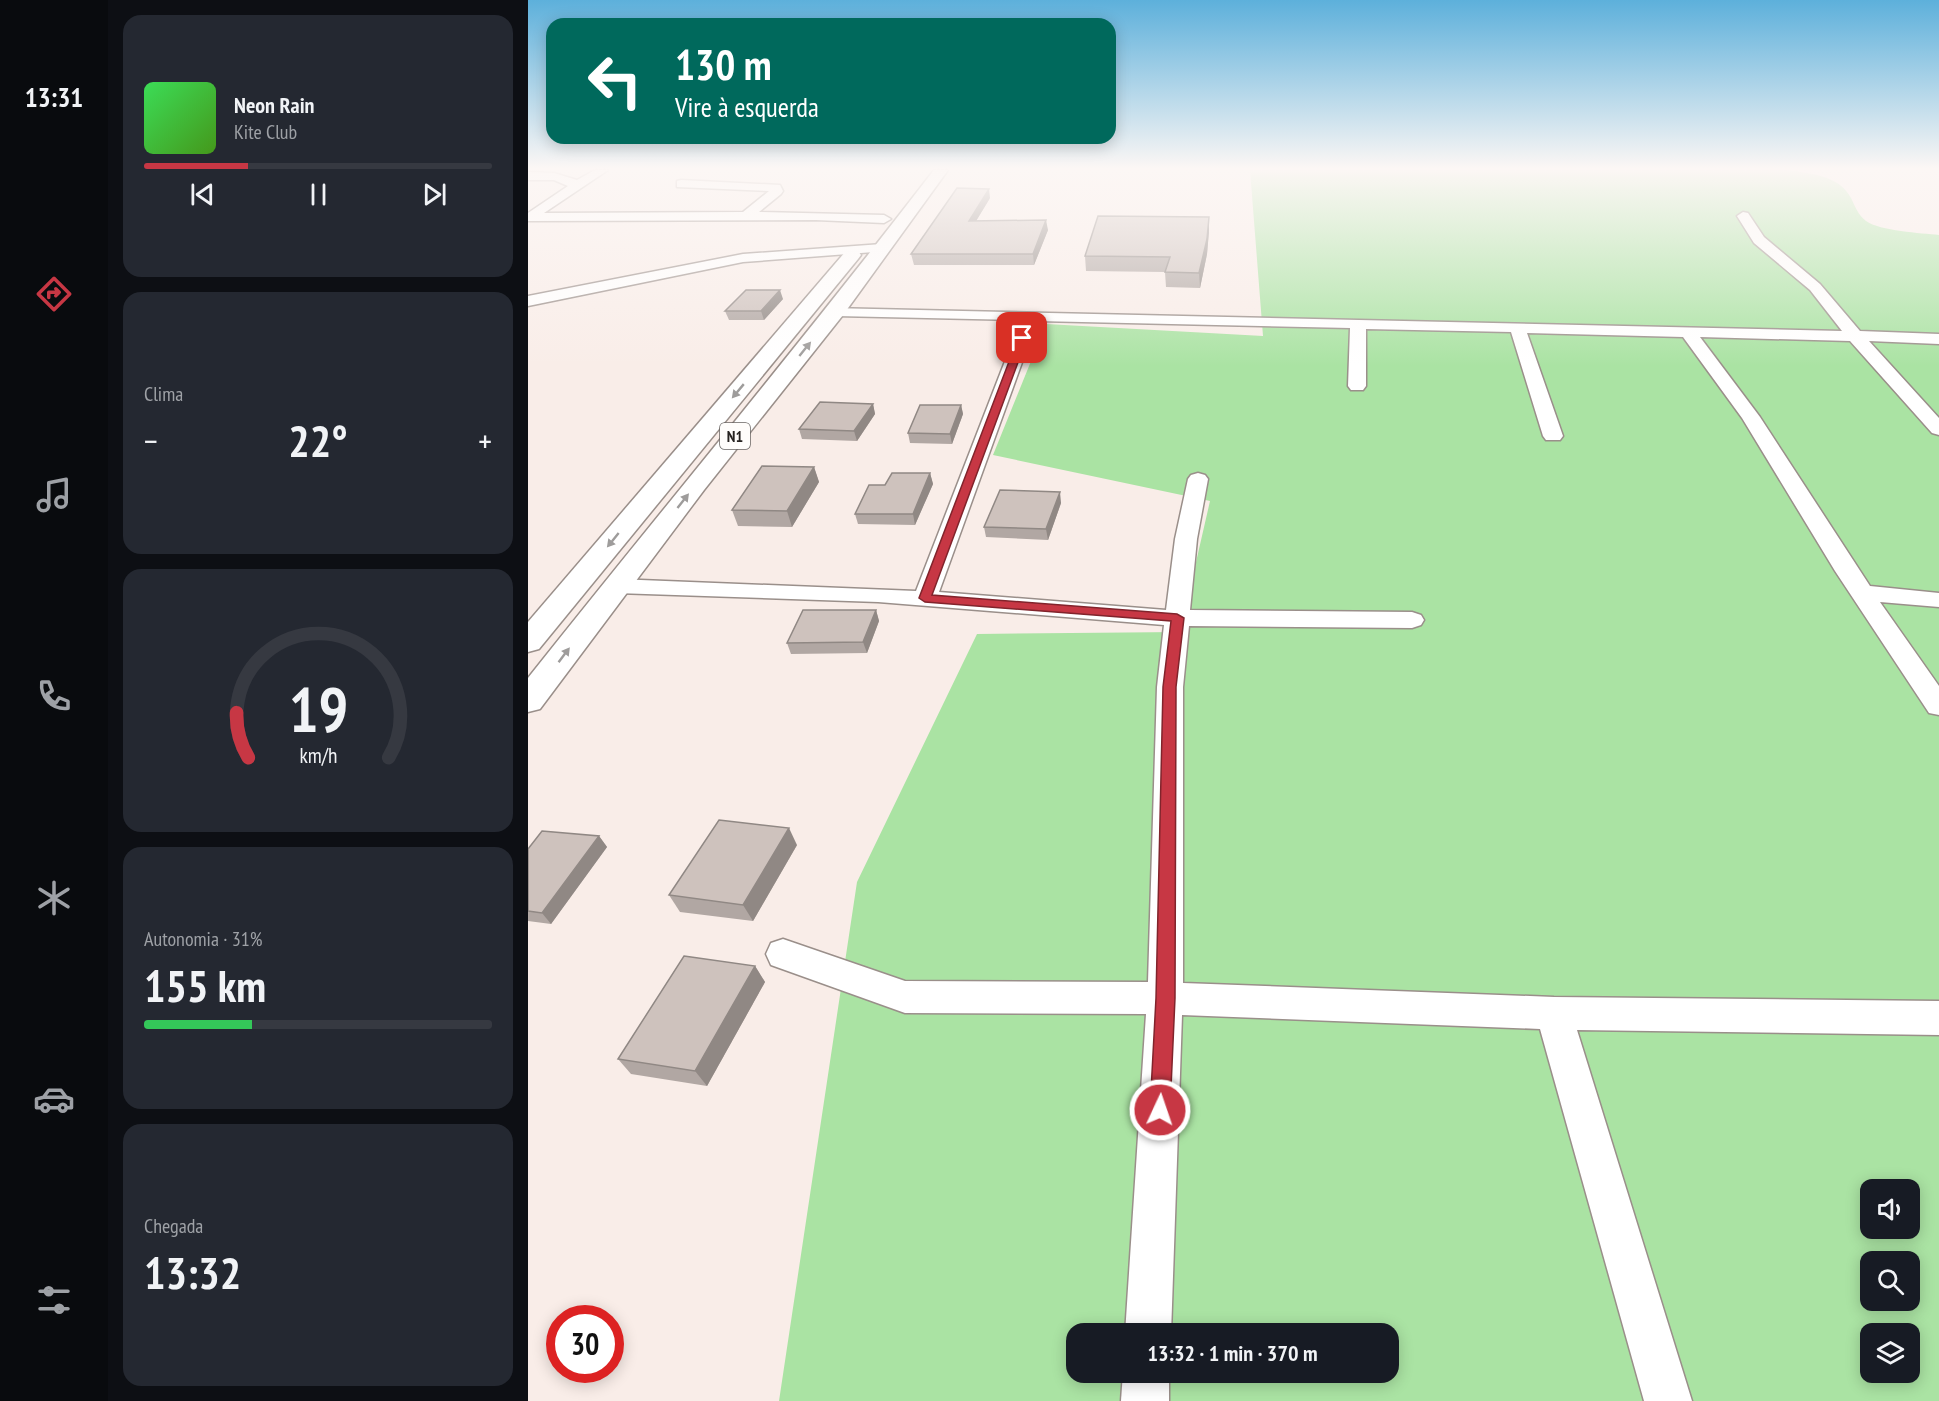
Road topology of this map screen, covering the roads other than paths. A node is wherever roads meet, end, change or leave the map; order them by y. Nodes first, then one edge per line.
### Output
1 (869, 235) edge
2 (892, 235) edge
3 (1756, 235) edge
4 (882, 248) junction
5 (857, 249) junction
6 (528, 301) edge
7 (836, 311) junction
8 (1031, 316) junction
9 (1358, 325) junction
10 (1518, 330) junction
11 (1689, 334) junction
12 (1855, 336) junction
13 (1939, 339) edge
14 (1357, 386) dead end
15 (1939, 429) edge
16 (1553, 436) dead end
17 (1198, 479) dead end
18 (616, 586) junction
19 (1862, 593) junction
20 (925, 598) junction
21 (1939, 600) edge
22 (1177, 618) junction
23 (1412, 620) dead end
24 (528, 642) edge
25 (528, 701) edge
26 (1939, 706) edge
27 (783, 954) dead end
28 (1166, 998) junction
29 (1554, 1013) junction
30 (1939, 1018) edge
31 (1149, 1323) edge
32 (1146, 1383) edge
33 (1145, 1401) edge
34 (1668, 1401) edge

1 - 5 highway, N1
2 - 4 highway, N1
3 - 12 street
4 - 5 street
4 - 7 highway, N1
5 - 6 street
5 -> 24 highway, N1
7 - 8 street
18 -> 7 highway, N1
8 - 9 street
8 - 20 street
9 - 10 street
9 - 14 street
10 - 11 street
10 - 16 street
11 - 12 street
11 - 19 street
12 - 13 street
12 - 15 street
17 - 22 street
18 - 20 street
25 -> 18 highway, N1
19 - 21 street
19 - 26 street
20 - 22 street
22 - 23 street
22 - 28 street
27 - 28 street
28 - 29 street
28 - 31 street
29 - 30 street
29 - 34 street
32 - 33 street

